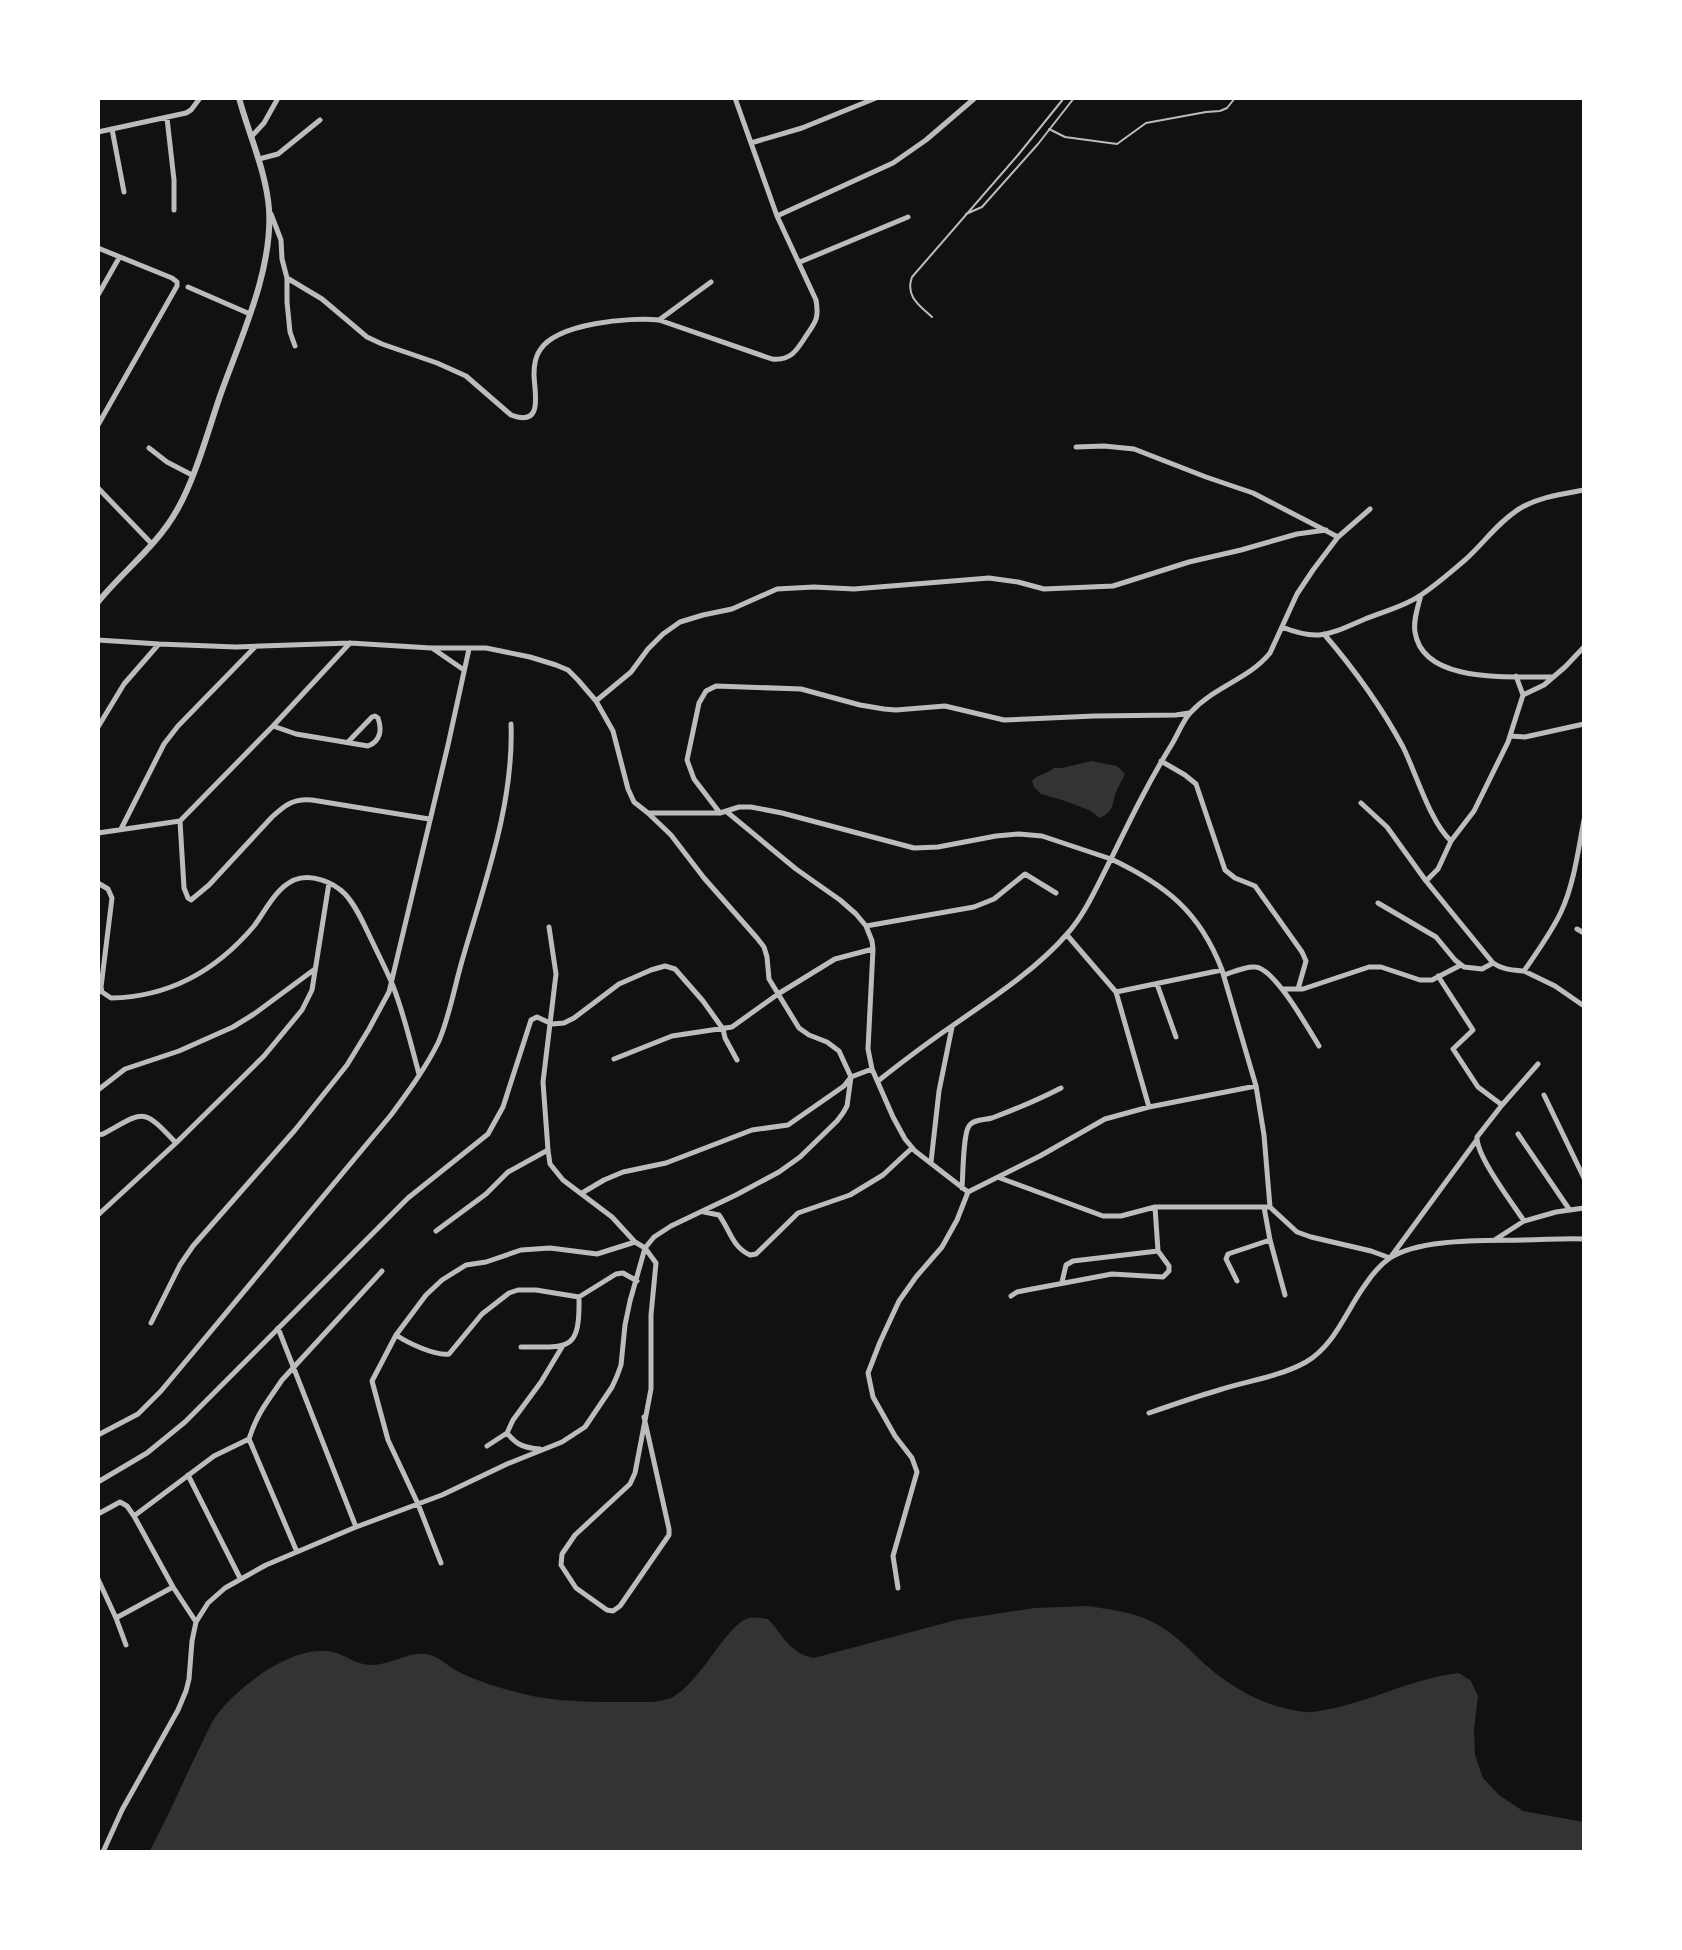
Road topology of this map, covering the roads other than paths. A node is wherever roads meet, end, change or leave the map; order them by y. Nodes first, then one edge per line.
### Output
1 (200, 98) edge
2 (239, 98) edge
3 (278, 98) edge
4 (735, 98) edge
5 (876, 98) edge
6 (975, 98) edge
7 (1064, 98) edge
8 (1074, 98) edge
9 (1235, 98) edge
10 (167, 118) junction
11 (320, 120) dead end
12 (112, 129) junction
13 (1049, 129) junction
14 (98, 132) edge
15 (252, 136) junction
16 (751, 143) junction
17 (259, 159) junction
18 (124, 192) dead end
19 (269, 209) junction
20 (174, 210) dead end
21 (965, 214) junction
22 (777, 216) junction
23 (908, 217) dead end
24 (98, 248) edge
25 (119, 258) junction
26 (800, 262) junction
27 (287, 278) junction
28 (711, 282) dead end
29 (188, 287) dead end
30 (98, 295) edge
31 (250, 314) junction
32 (932, 317) dead end
33 (659, 320) junction
34 (295, 346) dead end
35 (98, 425) edge
36 (1076, 447) dead end
37 (149, 448) dead end
38 (192, 475) junction
39 (98, 488) edge
40 (1584, 490) edge
41 (1370, 509) dead end
42 (1326, 530) junction
43 (1338, 537) junction
44 (152, 544) junction
45 (98, 587) edge
46 (104, 595) junction
47 (1421, 595) junction
48 (98, 602) edge
49 (1282, 627) junction
50 (1324, 634) junction
51 (98, 640) edge
52 (350, 643) junction
53 (159, 644) junction
54 (255, 647) junction
55 (1584, 647) edge
56 (431, 648) junction
57 (469, 648) junction
58 (464, 670) junction
59 (1516, 676) junction
60 (1553, 677) junction
61 (1523, 695) junction
62 (596, 701) junction
63 (1190, 713) junction
64 (511, 724) dead end
65 (1584, 724) edge
66 (273, 726) junction
67 (98, 727) edge
68 (1510, 736) junction
69 (348, 742) junction
70 (1161, 761) junction
71 (1361, 803) dead end
72 (648, 813) junction
73 (723, 813) junction
74 (429, 819) junction
75 (1584, 820) edge
76 (180, 821) junction
77 (121, 830) junction
78 (98, 833) edge
79 (1451, 841) junction
80 (1111, 859) junction
81 (1426, 881) junction
82 (98, 883) edge
83 (329, 883) junction
84 (1056, 893) dead end
85 (1378, 903) dead end
86 (866, 926) junction
87 (549, 927) dead end
88 (1577, 929) dead end
89 (1584, 933) edge
90 (1067, 935) junction
91 (873, 949) junction
92 (1493, 963) junction
93 (1461, 965) junction
94 (316, 968) junction
95 (1524, 971) junction
96 (1223, 972) junction
97 (1438, 976) junction
98 (392, 984) junction
99 (1157, 984) junction
100 (1282, 989) junction
101 (1298, 989) junction
102 (1116, 992) junction
103 (778, 994) junction
104 (1584, 1006) edge
105 (552, 1024) junction
106 (952, 1026) junction
107 (723, 1029) junction
108 (1176, 1037) dead end
109 (1319, 1046) dead end
110 (614, 1059) dead end
111 (737, 1060) dead end
112 (1538, 1064) dead end
113 (872, 1069) junction
114 (420, 1075) junction
115 (851, 1077) junction
116 (878, 1081) junction
117 (1256, 1086) junction
118 (1061, 1088) dead end
119 (98, 1090) edge
120 (1544, 1095) dead end
121 (1502, 1105) junction
122 (1149, 1107) junction
123 (1518, 1134) dead end
124 (98, 1135) edge
125 (1476, 1141) junction
126 (176, 1143) junction
127 (912, 1148) junction
128 (548, 1150) junction
129 (931, 1162) junction
130 (999, 1177) junction
131 (1584, 1178) edge
132 (965, 1190) junction
133 (582, 1193) junction
134 (1155, 1207) junction
135 (1267, 1207) junction
136 (1584, 1208) edge
137 (1569, 1209) junction
138 (699, 1212) junction
139 (98, 1215) edge
140 (1524, 1221) junction
141 (436, 1231) dead end
142 (1584, 1239) edge
143 (1270, 1240) junction
144 (1492, 1241) junction
145 (635, 1242) junction
146 (645, 1248) junction
147 (1158, 1251) junction
148 (1390, 1258) junction
149 (382, 1271) dead end
150 (637, 1281) junction
151 (1237, 1281) dead end
152 (1062, 1282) junction
153 (1285, 1295) dead end
154 (1011, 1296) dead end
155 (579, 1297) junction
156 (151, 1323) dead end
157 (278, 1328) junction
158 (396, 1335) junction
159 (521, 1347) dead end
160 (562, 1347) junction
161 (294, 1368) junction
162 (1149, 1413) dead end
163 (644, 1417) junction
164 (507, 1433) junction
165 (98, 1435) edge
166 (249, 1439) junction
167 (487, 1446) dead end
168 (545, 1449) junction
169 (188, 1475) junction
170 (98, 1482) edge
171 (418, 1504) junction
172 (98, 1514) edge
173 (134, 1516) junction
174 (356, 1527) junction
175 (297, 1552) junction
176 (441, 1563) dead end
177 (98, 1579) edge
178 (240, 1579) junction
179 (173, 1587) junction
180 (898, 1588) dead end
181 (116, 1618) junction
182 (196, 1622) junction
183 (126, 1645) dead end
184 (103, 1852) edge

1 - 10 street
2 - 15 street
3 - 15 street
4 - 16 street
5 - 16 street
6 - 22 street
7 - 21 lane
8 - 13 lane
9 - 13 lane
10 - 12 street
10 - 20 street
11 - 17 street
12 - 14 street
12 - 18 street
13 - 21 lane
15 - 17 street
16 - 22 street
17 - 19 street
19 - 27 street
19 - 31 street
21 - 32 lane
22 - 26 street
23 - 26 street
24 - 25 street
25 - 30 street
25 - 35 street
26 - 33 street
27 - 33 street
27 - 34 street
28 - 33 street
29 - 31 street
31 - 38 street
36 - 42 street
37 - 38 street
38 - 44 street
39 - 44 street
40 - 47 street
41 - 43 street
42 - 43 street
42 - 62 street
43 - 49 street
44 - 46 street
45 - 46 street
46 - 48 street
47 - 50 street
47 - 59 street
49 - 50 street
49 - 63 street
50 - 79 street
51 - 53 street
52 - 54 street
52 - 56 street
52 - 66 street
53 - 54 street
53 - 67 street
54 - 77 street
55 - 60 street
56 - 57 street
56 - 58 street
57 - 58 street
57 - 62 street
58 - 74 street
59 - 60 street
59 - 61 street
60 - 61 street
61 - 68 street
62 - 72 street
63 - 70 street
63 - 73 street
64 - 114 street
65 - 68 street
66 - 69 street
66 - 76 street
68 - 79 street
69 - 69 street
70 - 80 street
70 - 101 street
71 - 81 street
72 - 73 street
72 - 103 street
73 - 80 street
73 - 86 street
74 - 76 street
74 - 98 street
75 - 95 street
76 - 77 street
77 - 78 street
79 - 81 street
80 - 90 street
80 - 96 street
81 - 92 street
82 - 83 street
83 - 94 street
83 - 98 street
84 - 86 street
85 - 93 street
86 - 91 street
87 - 105 street
88 - 89 street
90 - 102 street
90 - 106 street
91 - 103 street
91 - 113 street
92 - 93 street
92 - 95 street
93 - 97 street
94 - 119 street
94 - 126 street
95 - 104 street
96 - 99 street
96 - 100 street
96 - 117 street
97 - 101 street
97 - 121 street
98 - 114 street
98 - 156 street
99 - 102 street
99 - 108 street
100 - 101 street
100 - 109 street
102 - 122 street
103 - 107 street
103 - 115 street
105 - 107 street
105 - 128 street
105 - 157 street
106 - 116 street
106 - 129 street
107 - 110 street
107 - 111 street
112 - 121 street
113 - 115 street
113 - 116 street
114 - 165 street
115 - 133 street
115 - 138 street
116 - 127 street
117 - 122 street
117 - 135 street
118 - 132 street
120 - 131 street
121 - 125 street
122 - 130 street
123 - 137 street
124 - 126 street
125 - 140 street
125 - 148 street
126 - 139 street
127 - 129 street
127 - 138 street
128 - 133 street
128 - 141 street
129 - 132 street
130 - 132 street
130 - 134 street
132 - 180 street
133 - 145 street
134 - 135 street
134 - 147 street
135 - 143 street
135 - 148 street
136 - 137 street
137 - 140 street
138 - 146 street
140 - 144 street
142 - 144 street
143 - 151 street
143 - 153 street
144 - 148 street
145 - 146 street
145 - 158 street
146 - 150 street
146 - 163 street
147 - 152 street
147 - 152 street
148 - 162 street
149 - 161 street
150 - 155 street
150 - 168 street
152 - 154 street
155 - 158 street
155 - 160 street
157 - 161 street
157 - 170 street
158 - 171 street
159 - 160 street
160 - 164 street
161 - 166 street
161 - 174 street
163 - 163 street
164 - 167 street
164 - 168 street
166 - 169 street
166 - 175 street
168 - 171 street
169 - 173 street
169 - 178 street
171 - 174 street
171 - 176 street
172 - 173 street
173 - 179 street
174 - 175 street
175 - 178 street
177 - 181 street
178 - 182 street
179 - 181 street
179 - 182 street
181 - 183 street
182 - 184 street

